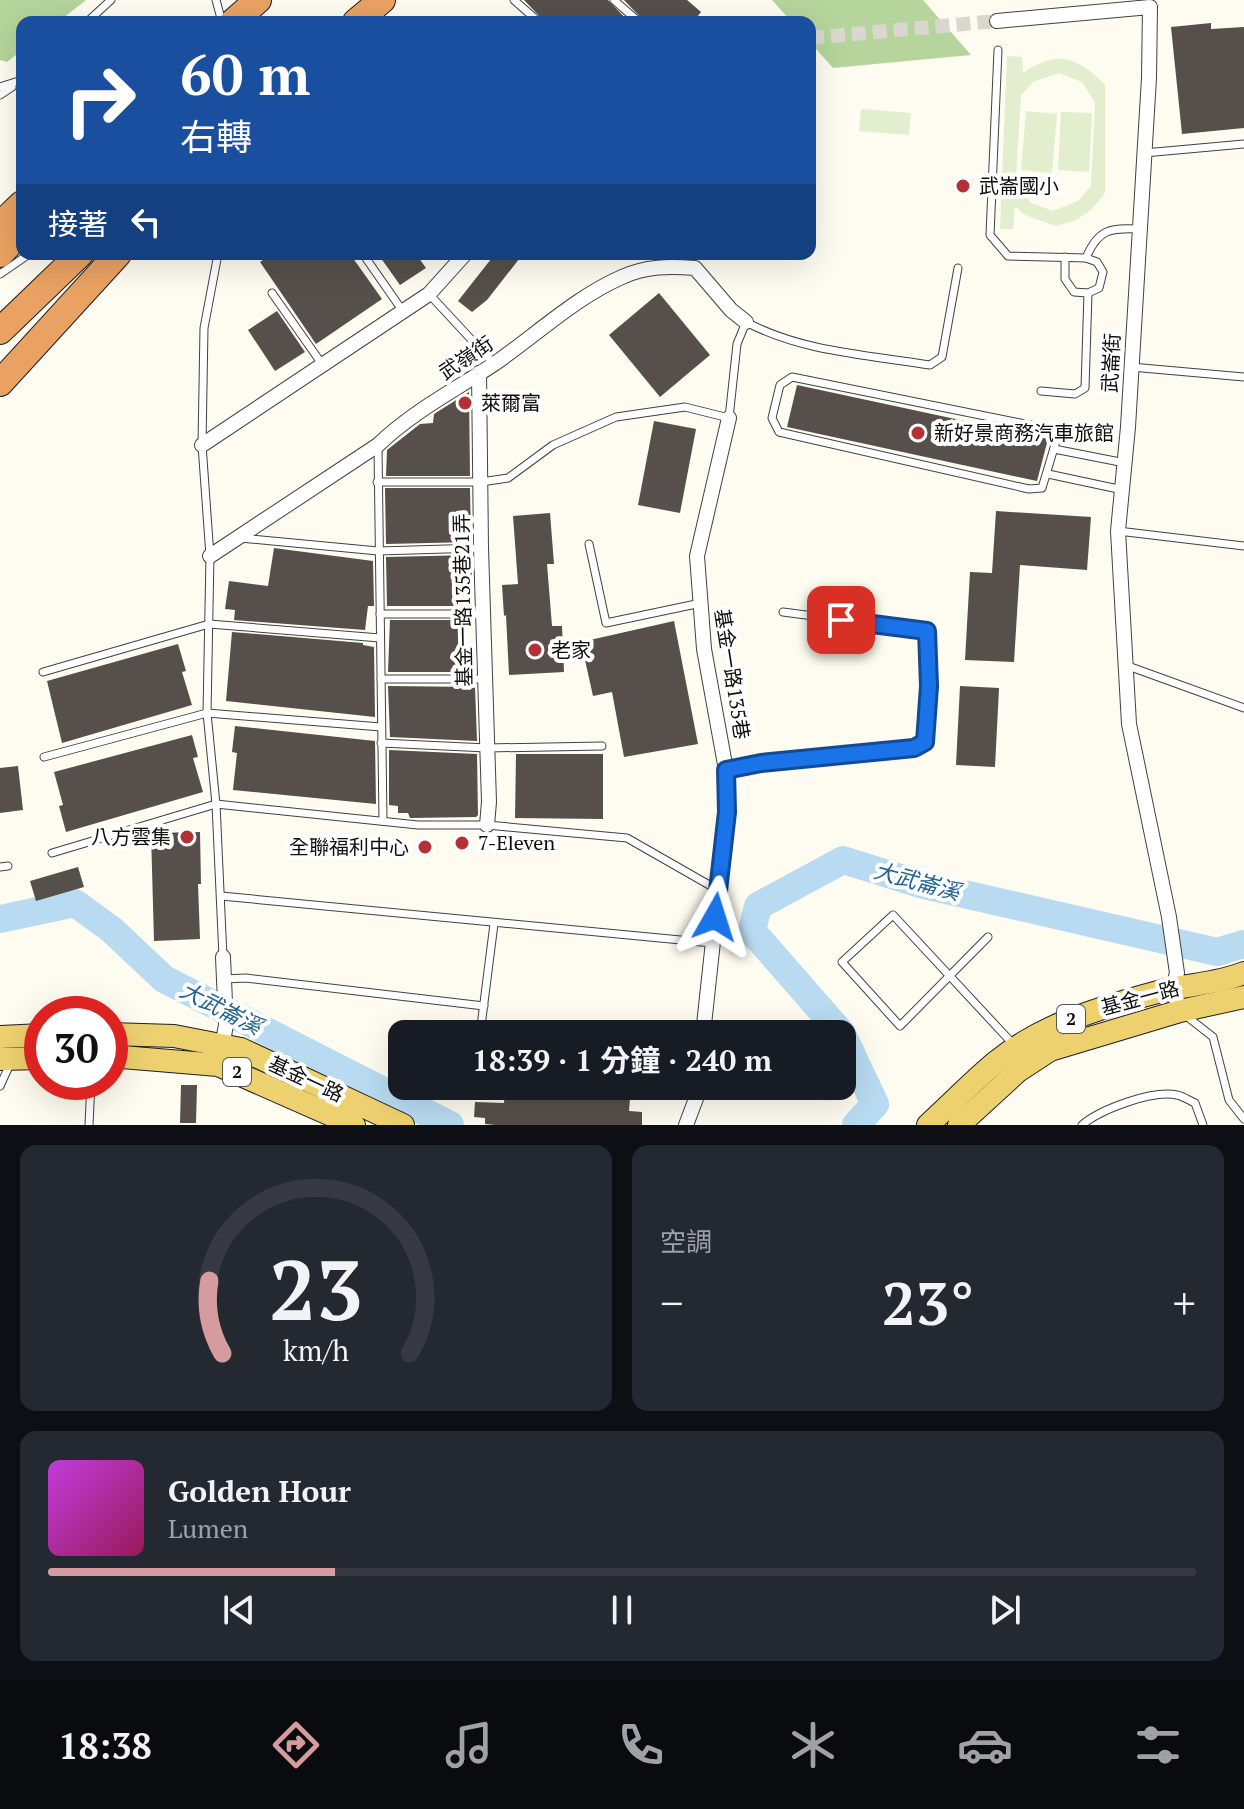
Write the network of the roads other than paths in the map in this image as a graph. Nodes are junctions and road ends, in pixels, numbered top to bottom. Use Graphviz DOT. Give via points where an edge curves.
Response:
graph roads {
  1 [pos="111,0"];
  2 [pos="258,0"];
  3 [pos="382,0"];
  4 [pos="514,0"];
  5 [pos="614,0"];
  6 [pos="1150,4"];
  7 [pos="94,16"];
  8 [pos="240,16"];
  9 [pos="363,16"];
  10 [pos="532,16"];
  11 [pos="632,16"];
  12 [pos="997,21"];
  13 [pos="998,50"];
  14 [pos="1244,144"];
  15 [pos="1144,153"];
  16 [pos="16,210"];
  17 [pos="0,225"];
  18 [pos="1139,229"];
  19 [pos="16,237"];
  20 [pos="0,254"];
  21 [pos="1065,257"];
  22 [pos="1086,258"];
  23 [pos="20,260"];
  24 [pos="74,260"];
  25 [pos="112,260"];
  26 [pos="217,260"];
  27 [pos="367,260"];
  28 [pos="460,260"];
  29 [pos="693,261"];
  30 [pos="958,268"];
  31 [pos="0,274"];
  32 [pos="272,293"];
  33 [pos="1088,293"];
  34 [pos="429,294"];
  35 [pos="402,310"];
  36 [pos="746,322"];
  37 [pos="0,331"];
  38 [pos="322,364"];
  39 [pos="494,364"];
  40 [pos="1131,367"];
  41 [pos="479,373"];
  42 [pos="1244,377"];
  43 [pos="0,382"];
  44 [pos="1041,391"];
  45 [pos="729,418"];
  46 [pos="202,445"];
  47 [pos="378,445"];
  48 [pos="1054,449"];
  49 [pos="1125,463"];
  50 [pos="1048,474"];
  51 [pos="377,482"];
  52 [pos="481,482"];
  53 [pos="1123,490"];
  54 [pos="1118,531"];
  55 [pos="238,538"];
  56 [pos="589,544"];
  57 [pos="1244,546"];
  58 [pos="481,548"];
  59 [pos="378,551"];
  60 [pos="210,556"];
  61 [pos="701,603"];
  62 [pos="783,612"];
  63 [pos="380,614"];
  64 [pos="483,614"];
  65 [pos="209,624"];
  66 [pos="380,638"];
  67 [pos="1128,666"];
  68 [pos="43,672"];
  69 [pos="381,679"];
  70 [pos="485,679"];
  71 [pos="1244,708"];
  72 [pos="207,713"];
  73 [pos="381,727"];
  74 [pos="381,743"];
  75 [pos="602,746"];
  76 [pos="487,748"];
  77 [pos="44,757"];
  78 [pos="726,770"];
  79 [pos="216,804"];
  80 [pos="383,821"];
  81 [pos="487,825"];
  82 [pos="52,853"];
  83 [pos="718,890"];
  84 [pos="221,896"];
  85 [pos="494,924"];
  86 [pos="988,937"];
  87 [pos="712,943"];
  88 [pos="223,957"];
  89 [pos="1244,973"];
  90 [pos="951,976"];
  91 [pos="224,979"];
  92 [pos="1175,980"];
  93 [pos="1244,997"];
  94 [pos="484,1006"];
  95 [pos="1180,1011"];
  96 [pos="482,1020"];
  97 [pos="704,1020"];
  98 [pos="128,1035"];
  99 [pos="24,1036"];
  100 [pos="0,1037"];
  101 [pos="222,1045"];
  102 [pos="1016,1048"];
  103 [pos="128,1054"];
  104 [pos="6,1059"];
  105 [pos="0,1086"];
  106 [pos="90,1100"];
  107 [pos="695,1100"];
  108 [pos="1244,1119"];
  109 [pos="89,1125"];
  110 [pos="354,1125"];
  111 [pos="403,1125"];
  112 [pos="686,1125"];
  113 [pos="928,1125"];
  114 [pos="959,1125"];
  115 [pos="1082,1125"];
  116 [pos="1203,1125"];
  1 -- 7 [label="lane"];
  2 -- 8 [label="highway"];
  3 -- 9 [label="highway"];
  4 -- 10 [label="lane"];
  5 -- 11 [label="lane"];
  6 -- 12 [label="street, 武崙街"];
  6 -- 15 [label="street, 武崙街"];
  13 -- 21 [label="lane" via="990,235 1008,256"];
  14 -- 15 [label="lane"];
  15 -- 18 [label="street, 武崙街"];
  16 -- 17 [label="highway"];
  18 -- 22 [label="lane" via="1103,233 1092,242"];
  18 -- 40 [label="street, 武崙街"];
  19 -- 20 [label="highway"];
  21 -- 22 [label="lane"];
  21 -- 33 [label="lane" via="1065,279 1074,292"];
  22 -- 33 [label="lane" via="1103,272 1099,288"];
  23 -- 31 [label="lane"];
  24 -- 37 [label="highway"];
  25 -- 43 [label="highway"];
  26 -- 46 [label="lane" via="204,328"];
  27 -- 35 [label="lane"];
  28 -- 34 [label="street"];
  29 -- 36 [label="street, 武嶺街"];
  29 -- 39 [label="street, 武嶺街" via="621,277"];
  30 -- 36 [label="lane" via="942,357 930,365 802,344"];
  32 -- 38 [label="lane"];
  33 -- 44 [label="lane" via="1085,388 1075,394"];
  34 -- 35 [label="street"];
  34 -- 39 [label="lane"];
  35 -- 38 [label="street"];
  36 -- 45 [label="lane" via="737,344"];
  38 -- 46 [label="street"];
  39 -- 41 [label="street, 武嶺街"];
  40 -- 42 [label="lane"];
  40 -- 49 [label="street, 武崙街"];
  41 -- 47 [label="street, 武嶺街"];
  41 -- 52 [label="street, 基金一路135巷21弄"];
  45 -- 52 [label="lane" via="685,407 616,417 553,445 508,478"];
  45 -- 61 [label="street, 基金一路135巷" via="697,556"];
  46 -- 60 [label="lane"];
  47 -- 51 [label="lane"];
  47 -- 55 [label="street, 武嶺街"];
  48 -- 49 [label="lane"];
  48 -- 50 [label="lane"];
  48 -- 50 [label="lane" via="1057,438 1045,428 792,377 780,385 772,418 779,432 1029,489 1042,488"];
  49 -- 53 [label="street, 武崙街"];
  50 -- 53 [label="lane"];
  51 -- 52 [label="lane"];
  51 -- 59 [label="lane"];
  52 -- 58 [label="street, 基金一路135巷21弄"];
  53 -- 54 [label="street, 武崙街"];
  54 -- 57 [label="lane"];
  54 -- 67 [label="street, 武崙街"];
  55 -- 59 [label="lane"];
  55 -- 60 [label="street, 武嶺街"];
  56 -- 61 [label="lane" via="606,623"];
  58 -- 59 [label="lane"];
  58 -- 64 [label="street, 基金一路135巷21弄"];
  59 -- 63 [label="lane"];
  60 -- 65 [label="lane"];
  61 -- 78 [label="street, 基金一路135巷"];
  62 -- 78 [label="lane" via="927,631 925,742 914,748"];
  63 -- 64 [label="lane"];
  63 -- 66 [label="lane"];
  64 -- 70 [label="street, 基金一路135巷21弄"];
  65 -- 66 [label="lane"];
  65 -- 68 [label="lane"];
  65 -- 72 [label="lane"];
  66 -- 69 [label="lane"];
  67 -- 71 [label="lane"];
  67 -- 92 [label="street, 武崙街" via="1129,724 1169,917"];
  69 -- 70 [label="lane"];
  69 -- 73 [label="lane"];
  70 -- 76 [label="street, 基金一路135巷21弄"];
  72 -- 73 [label="lane"];
  72 -- 77 [label="lane"];
  72 -- 79 [label="lane"];
  73 -- 74 [label="lane"];
  74 -- 76 [label="lane"];
  74 -- 80 [label="lane"];
  75 -- 76 [label="lane"];
  76 -- 81 [label="street, 基金一路135巷21弄"];
  78 -- 83 [label="street, 基金一路135巷"];
  79 -- 80 [label="lane"];
  79 -- 82 [label="lane"];
  79 -- 84 [label="lane"];
  80 -- 81 [label="lane"];
  81 -- 83 [label="lane" via="627,838"];
  83 -- 87 [label="street, 基金一路135巷"];
  84 -- 85 [label="lane"];
  84 -- 88 [label="lane"];
  85 -- 87 [label="lane"];
  85 -- 94 [label="lane"];
  86 -- 90 [label="lane"];
  87 -- 97 [label="street, 基金一路135巷"];
  88 -- 91 [label="street"];
  89 -- 92 [label="main road, 基金一路 / 2" via="1228,979"];
  90 -- 90 [label="lane" via="900,1026 842,962 893,915"];
  90 -- 102 [label="lane"];
  91 -- 94 [label="lane"];
  91 -- 101 [label="street"];
  92 -- 95 [label="street, 武崙街"];
  92 -- 102 [label="main road, 基金一路 / 2" via="1093,1010"];
  93 -- 95 [label="main road, 基金一路 / 2"];
  94 -- 96 [label="lane"];
  95 -- 108 [label="lane" via="1213,1037 1229,1100"];
  95 -- 114 [label="main road, 基金一路 / 2" via="1050,1050 1018,1071"];
  98 -- 101 [label="main road, 基金一路 / 2"];
  99 -- 100 [label="main road"];
  101 -- 103 [label="main road, 基金一路 / 2"];
  101 -- 110 [label="main road, 基金一路 / 2"];
  101 -- 111 [label="main road, 基金一路 / 2" via="241,1049"];
  102 -- 113 [label="main road, 基金一路 / 2"];
  104 -- 105 [label="lane"];
  106 -- 109 [label="lane"];
  107 -- 112 [label="street"];
  115 -- 116 [label="lane" via="1092,1116 1147,1096 1178,1095 1195,1103"];
}
